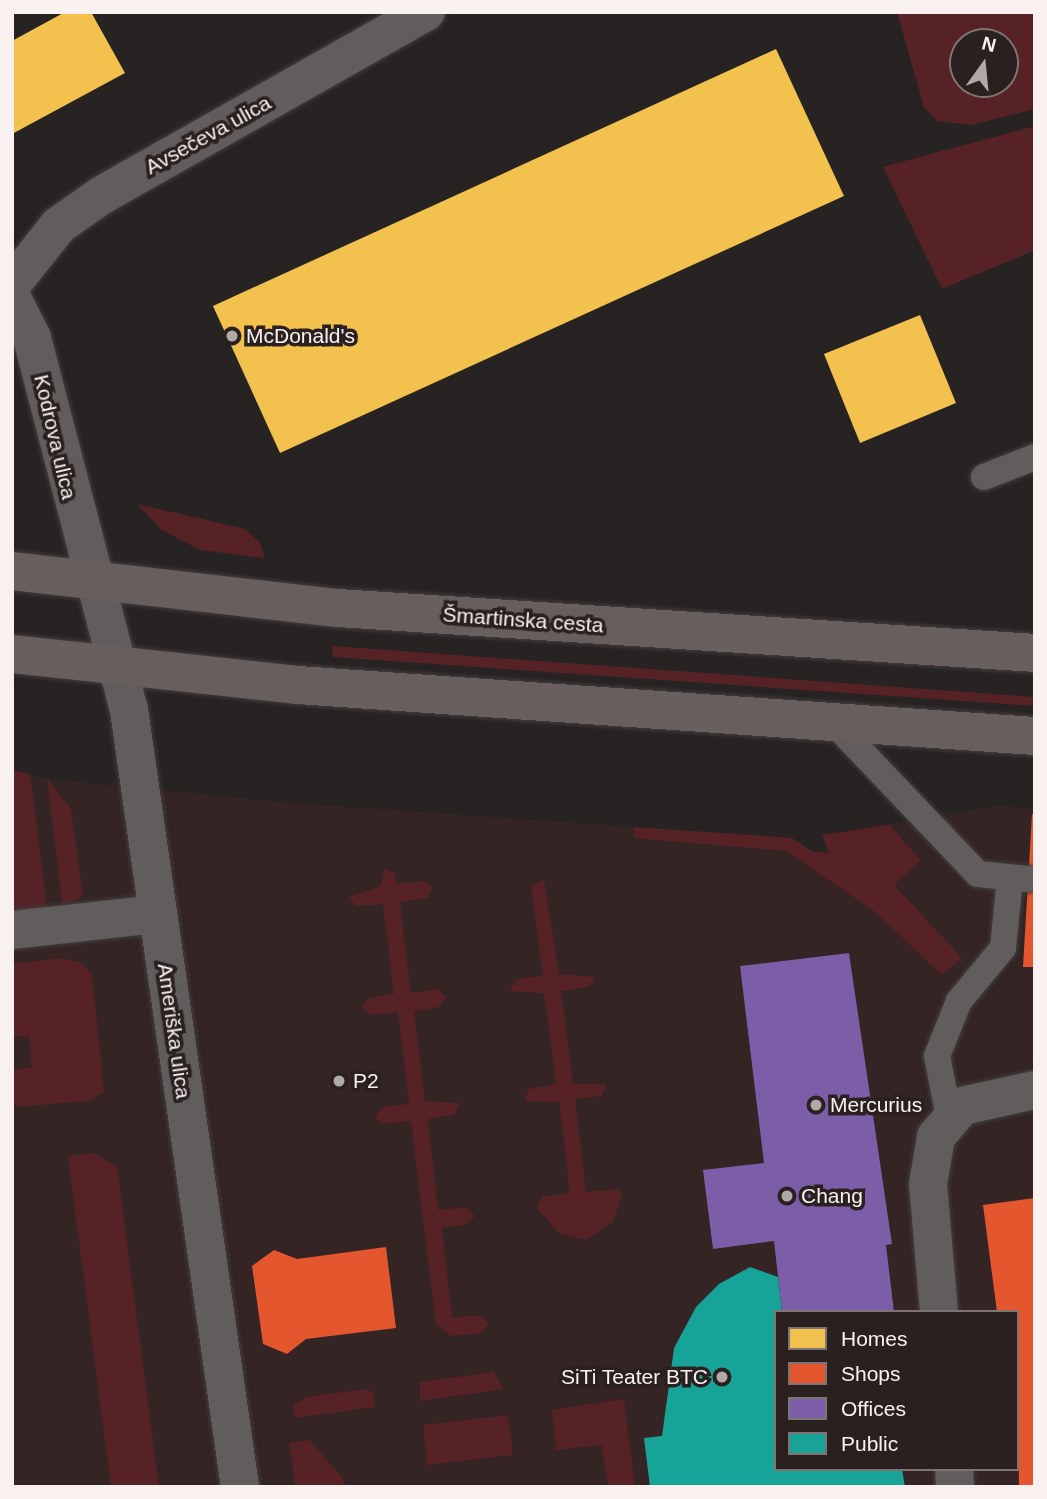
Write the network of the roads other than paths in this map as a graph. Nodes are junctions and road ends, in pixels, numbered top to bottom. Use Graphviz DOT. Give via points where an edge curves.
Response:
graph roads {
  1 [pos="426,12"];
  2 [pos="12,284"];
  3 [pos="12,298"];
  4 [pos="1035,457"];
  5 [pos="984,477"];
  6 [pos="12,571"];
  7 [pos="91,579"];
  8 [pos="1035,653"];
  9 [pos="12,654"];
  10 [pos="117,665"];
  11 [pos="833,722"];
  12 [pos="1035,737"];
  13 [pos="157,914"];
  14 [pos="12,930"];
  15 [pos="1035,1090"];
  16 [pos="949,1117"];
  17 [pos="939,1310"];
  18 [pos="240,1487"];
  1 -- 2 [label="street, Avsečeva ulica" via="102,195 59,225"];
  3 -- 7 [label="street, Kodrova ulica" via="32,338"];
  4 -- 5 [label="lane"];
  6 -- 7 [label="main road, Šmartinska cesta"];
  7 -- 8 [label="main road, Šmartinska cesta" via="338,608"];
  7 -- 10 [label="street, Ameriška ulica"];
  9 -- 10 [label="main road"];
  10 -- 11 [label="main road" via="298,685"];
  10 -- 13 [label="street, Ameriška ulica"];
  11 -- 12 [label="main road"];
  11 -- 16 [label="lane" via="978,874 1019,878 1003,948 959,1001 937,1056"];
  13 -- 14 [label="street"];
  13 -- 18 [label="street, Ameriška ulica"];
  15 -- 16 [label="street" via="975,1100"];
  16 -- 17 [label="street" via="936,1138 928,1184"];
}
